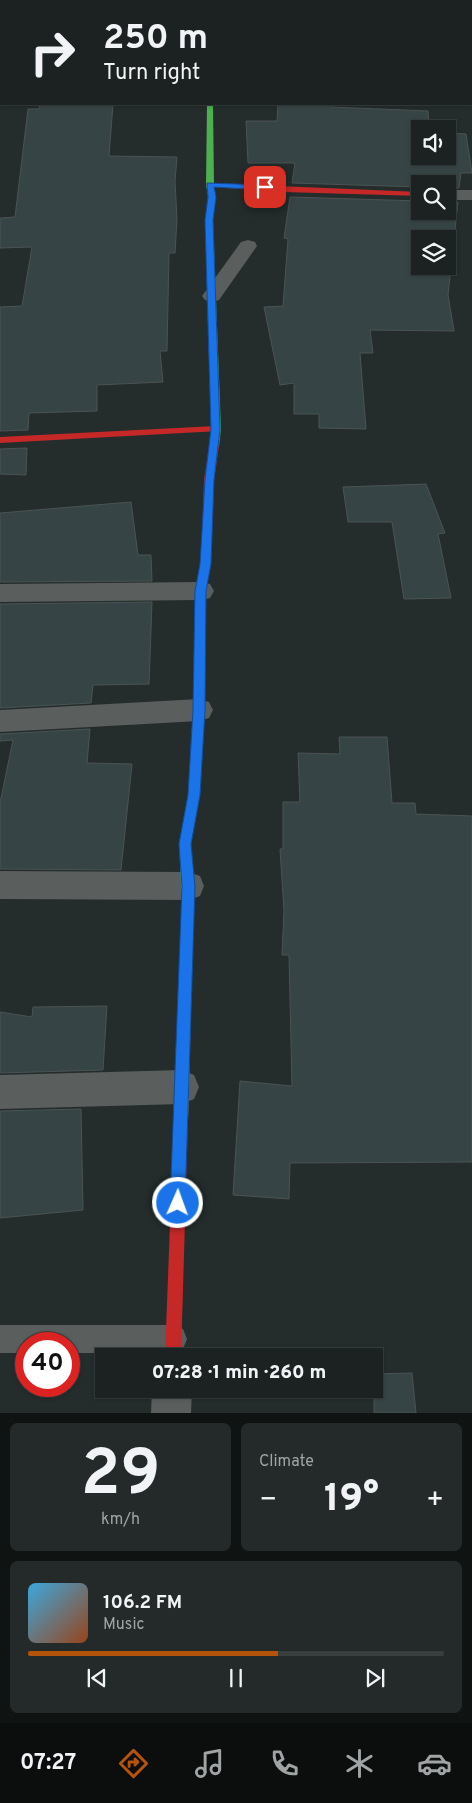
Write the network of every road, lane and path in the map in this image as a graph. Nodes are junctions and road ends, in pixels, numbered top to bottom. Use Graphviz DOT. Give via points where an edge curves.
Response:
graph roads {
  1 [pos="210,105"];
  2 [pos="210,185"];
  3 [pos="411,194"];
  4 [pos="456,194"];
  5 [pos="472,195"];
  6 [pos="248,246"];
  7 [pos="212,296"];
  8 [pos="216,429"];
  9 [pos="0,440"];
  10 [pos="201,591"];
  11 [pos="0,593"];
  12 [pos="199,710"];
  13 [pos="0,721"];
  14 [pos="0,885"];
  15 [pos="189,886"];
  16 [pos="182,1087"];
  17 [pos="0,1092"];
  18 [pos="0,1339"];
  19 [pos="173,1347"];
  20 [pos="172,1398"];
  21 [pos="171,1413"];
  1 -- 2 [label="street"];
  2 -- 3 [label="street"];
  2 -- 7 [label="street"];
  4 -- 5 [label="street"];
  6 -- 7 [label="street"];
  7 -- 8 [label="street"];
  8 -- 9 [label="street"];
  8 -- 10 [label="street"];
  10 -- 11 [label="street"];
  10 -- 12 [label="street"];
  12 -- 13 [label="street"];
  12 -- 15 [label="street" via="194,795 185,844"];
  14 -- 15 [label="street"];
  15 -- 16 [label="street"];
  16 -- 17 [label="street"];
  16 -- 19 [label="street"];
  18 -- 19 [label="lane"];
  20 -- 21 [label="street"];
}
